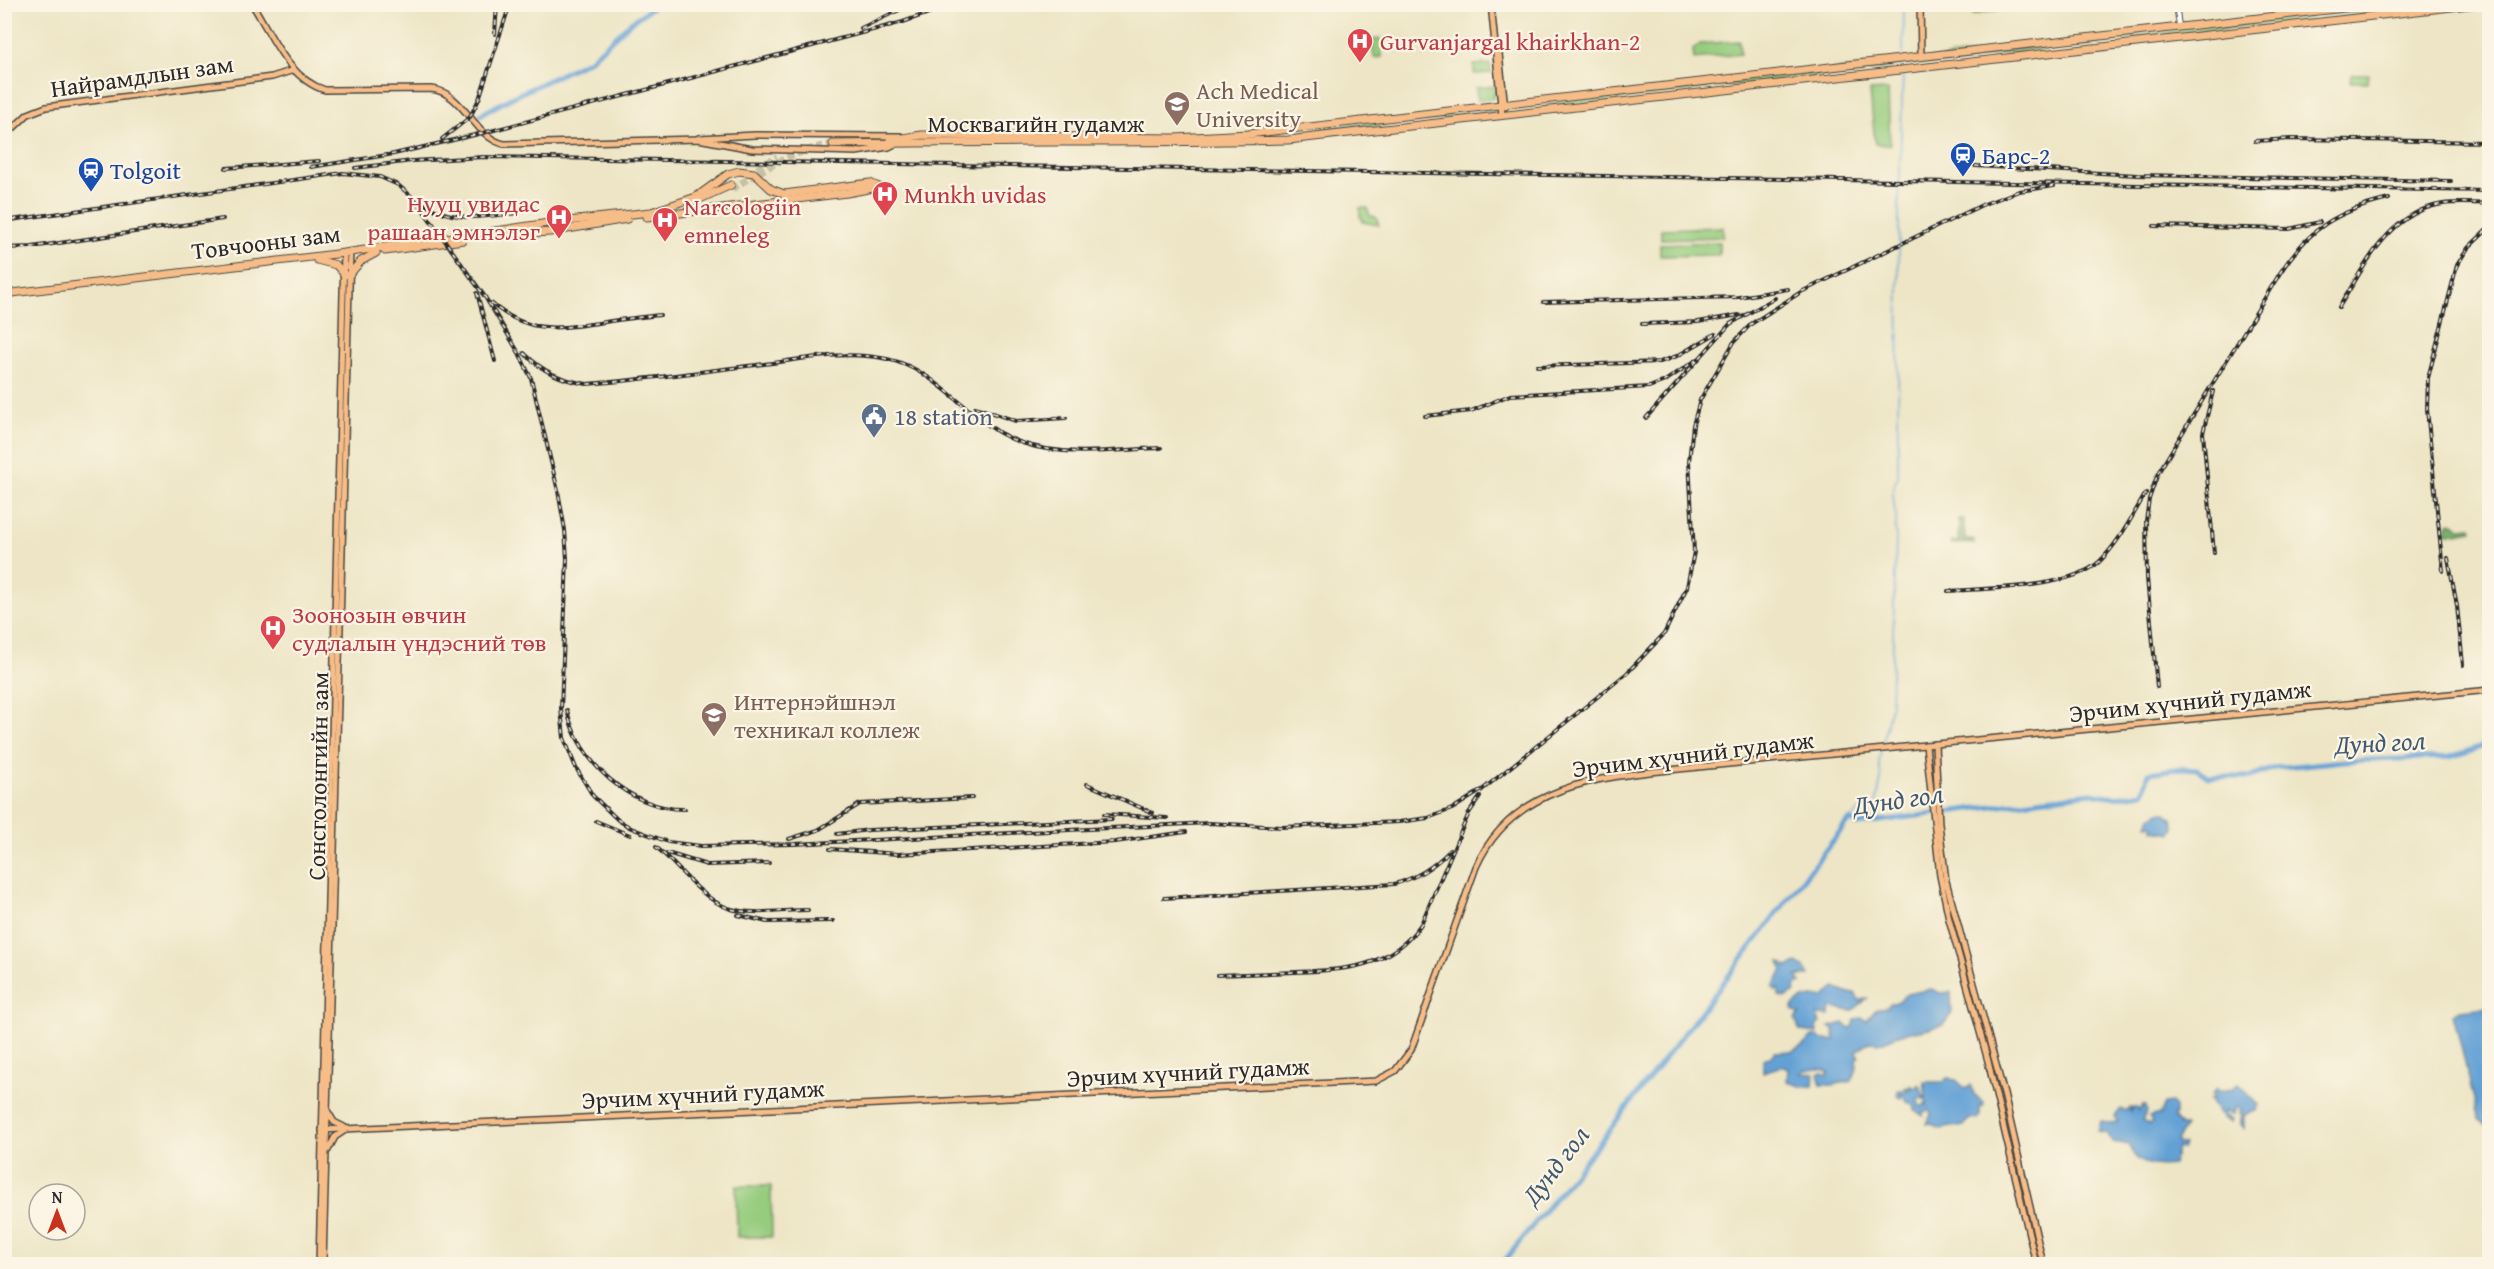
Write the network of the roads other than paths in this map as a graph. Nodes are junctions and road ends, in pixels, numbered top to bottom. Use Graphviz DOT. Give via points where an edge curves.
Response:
graph roads {
  1 [pos="252,4"];
  2 [pos="1492,4"];
  3 [pos="1920,4"];
  4 [pos="2176,4"];
  5 [pos="2379,4"];
  6 [pos="2478,4"];
  7 [pos="2315,12"];
  8 [pos="2316,22"];
  9 [pos="2179,27"];
  10 [pos="2115,35"];
  11 [pos="2117,45"];
  12 [pos="1918,58"];
  13 [pos="294,70"];
  14 [pos="1711,81"];
  15 [pos="1713,92"];
  16 [pos="1548,99"];
  17 [pos="1502,105"];
  18 [pos="1550,111"];
  19 [pos="1504,115"];
  20 [pos="1400,116"];
  21 [pos="1388,117"];
  22 [pos="1400,127"];
  23 [pos="1287,129"];
  24 [pos="1389,129"];
  25 [pos="752,135"];
  26 [pos="4,136"];
  27 [pos="740,136"];
  28 [pos="1235,138"];
  29 [pos="698,139"];
  30 [pos="905,139"];
  31 [pos="1288,140"];
  32 [pos="832,143"];
  33 [pos="737,147"];
  34 [pos="752,149"];
  35 [pos="672,206"];
  36 [pos="679,213"];
  37 [pos="376,253"];
  38 [pos="347,255"];
  39 [pos="317,260"];
  40 [pos="347,275"];
  41 [pos="4,296"];
  42 [pos="2490,690"];
  43 [pos="1935,744"];
  44 [pos="1926,745"];
  45 [pos="1934,799"];
  46 [pos="1936,824"];
  47 [pos="327,1109"];
  48 [pos="349,1128"];
  49 [pos="324,1130"];
  50 [pos="326,1153"];
  51 [pos="2022,1163"];
  52 [pos="2011,1165"];
  53 [pos="2027,1185"];
  54 [pos="2017,1190"];
  55 [pos="321,1264"];
  56 [pos="2036,1264"];
  57 [pos="2043,1264"];
  1 -- 13 [label="main road"];
  2 -- 17 [label="main road"];
  3 -- 12 [label="main road"];
  4 -- 9 [label="street"];
  5 -- 7 [label="highway"];
  6 -- 8 [label="highway"];
  7 -- 8 [label="highway"];
  7 -- 9 [label="highway"];
  8 -- 11 [label="highway"];
  9 -- 10 [label="highway"];
  10 -- 11 [label="highway"];
  10 -- 12 [label="highway"];
  11 -- 15 [label="highway"];
  12 -- 14 [label="highway"];
  13 -- 26 [label="main road, Найрамдлын зам" via="265,78 46,106 28,114"];
  13 -- 29 [label="main road" via="310,85 325,90 443,91 483,133 504,144"];
  14 -- 15 [label="highway"];
  14 -- 16 [label="highway"];
  15 -- 18 [label="highway"];
  16 -- 17 [label="highway"];
  16 -- 18 [label="highway" via="1544,106"];
  17 -- 19 [label="main road"];
  17 -- 20 [label="highway"];
  18 -- 19 [label="highway"];
  19 -- 22 [label="highway"];
  20 -- 21 [label="highway"];
  20 -- 22 [label="highway"];
  21 -- 23 [label="highway"];
  21 -- 24 [label="highway"];
  22 -- 24 [label="highway"];
  23 -- 28 [label="highway"];
  23 -- 31 [label="highway"];
  24 -- 31 [label="highway"];
  25 -- 27 [label="main road"];
  25 -- 30 [label="main road"];
  25 -- 34 [label="main road" via="747,143"];
  27 -- 29 [label="main road"];
  27 -- 33 [label="main road" via="743,141"];
  28 -- 30 [label="highway, Москвагийн гудамж"];
  28 -- 31 [label="highway"];
  29 -- 33 [label="main road"];
  30 -- 32 [label="highway, Москвагийн гудамж"];
  30 -- 34 [label="main road" via="889,147 856,152"];
  33 -- 34 [label="main road"];
  35 -- 36 [label="highway" via="682,207 732,187"];
  35 -- 36 [label="highway, Товчооны зам" via="698,196 728,174 739,171 754,173 771,189 784,194 870,183 879,187"];
  35 -- 38 [label="highway, Товчооны зам"];
  36 -- 37 [label="highway, Товчооны зам"];
  37 -- 38 [label="highway, Товчооны зам"];
  37 -- 40 [label="highway"];
  38 -- 39 [label="highway, Товчооны зам"];
  38 -- 40 [label="main road, Сонсголонгийн зам"];
  38 -- 41 [label="highway, Товчооны зам"];
  39 -- 40 [label="highway" via="336,265"];
  39 -- 41 [label="highway, Товчооны зам"];
  40 -- 47 [label="main road, Сонсголонгийн зам"];
  40 -- 49 [label="main road, Сонсголонгийн зам"];
  42 -- 43 [label="main road, Эрчим хүчний гудамж"];
  43 -- 44 [label="main road, Эрчим хүчний гудамж"];
  43 -- 45 [label="main road"];
  44 -- 45 [label="main road"];
  44 -- 48 [label="main road, Эрчим хүчний гудамж" via="1644,773 1561,789 1527,805 1502,827 1482,854 1410,1050 1395,1071 1380,1080"];
  45 -- 46 [label="main road"];
  46 -- 51 [label="main road" via="1955,918"];
  46 -- 52 [label="main road" via="1940,876 1949,919 1988,1061"];
  47 -- 48 [label="main road" via="337,1125"];
  47 -- 49 [label="main road, Сонсголонгийн зам"];
  48 -- 49 [label="main road, Эрчим хүчний гудамж"];
  48 -- 50 [label="main road" via="334,1137"];
  49 -- 50 [label="main road, Сонсголонгийн зам"];
  49 -- 55 [label="main road, Сонсголонгийн зам"];
  50 -- 55 [label="main road, Сонсголонгийн зам"];
  51 -- 52 [label="main road" via="2018,1168"];
  51 -- 53 [label="main road"];
  52 -- 54 [label="main road"];
  53 -- 54 [label="main road" via="2020,1185"];
  53 -- 57 [label="main road"];
  54 -- 56 [label="main road"];
}
